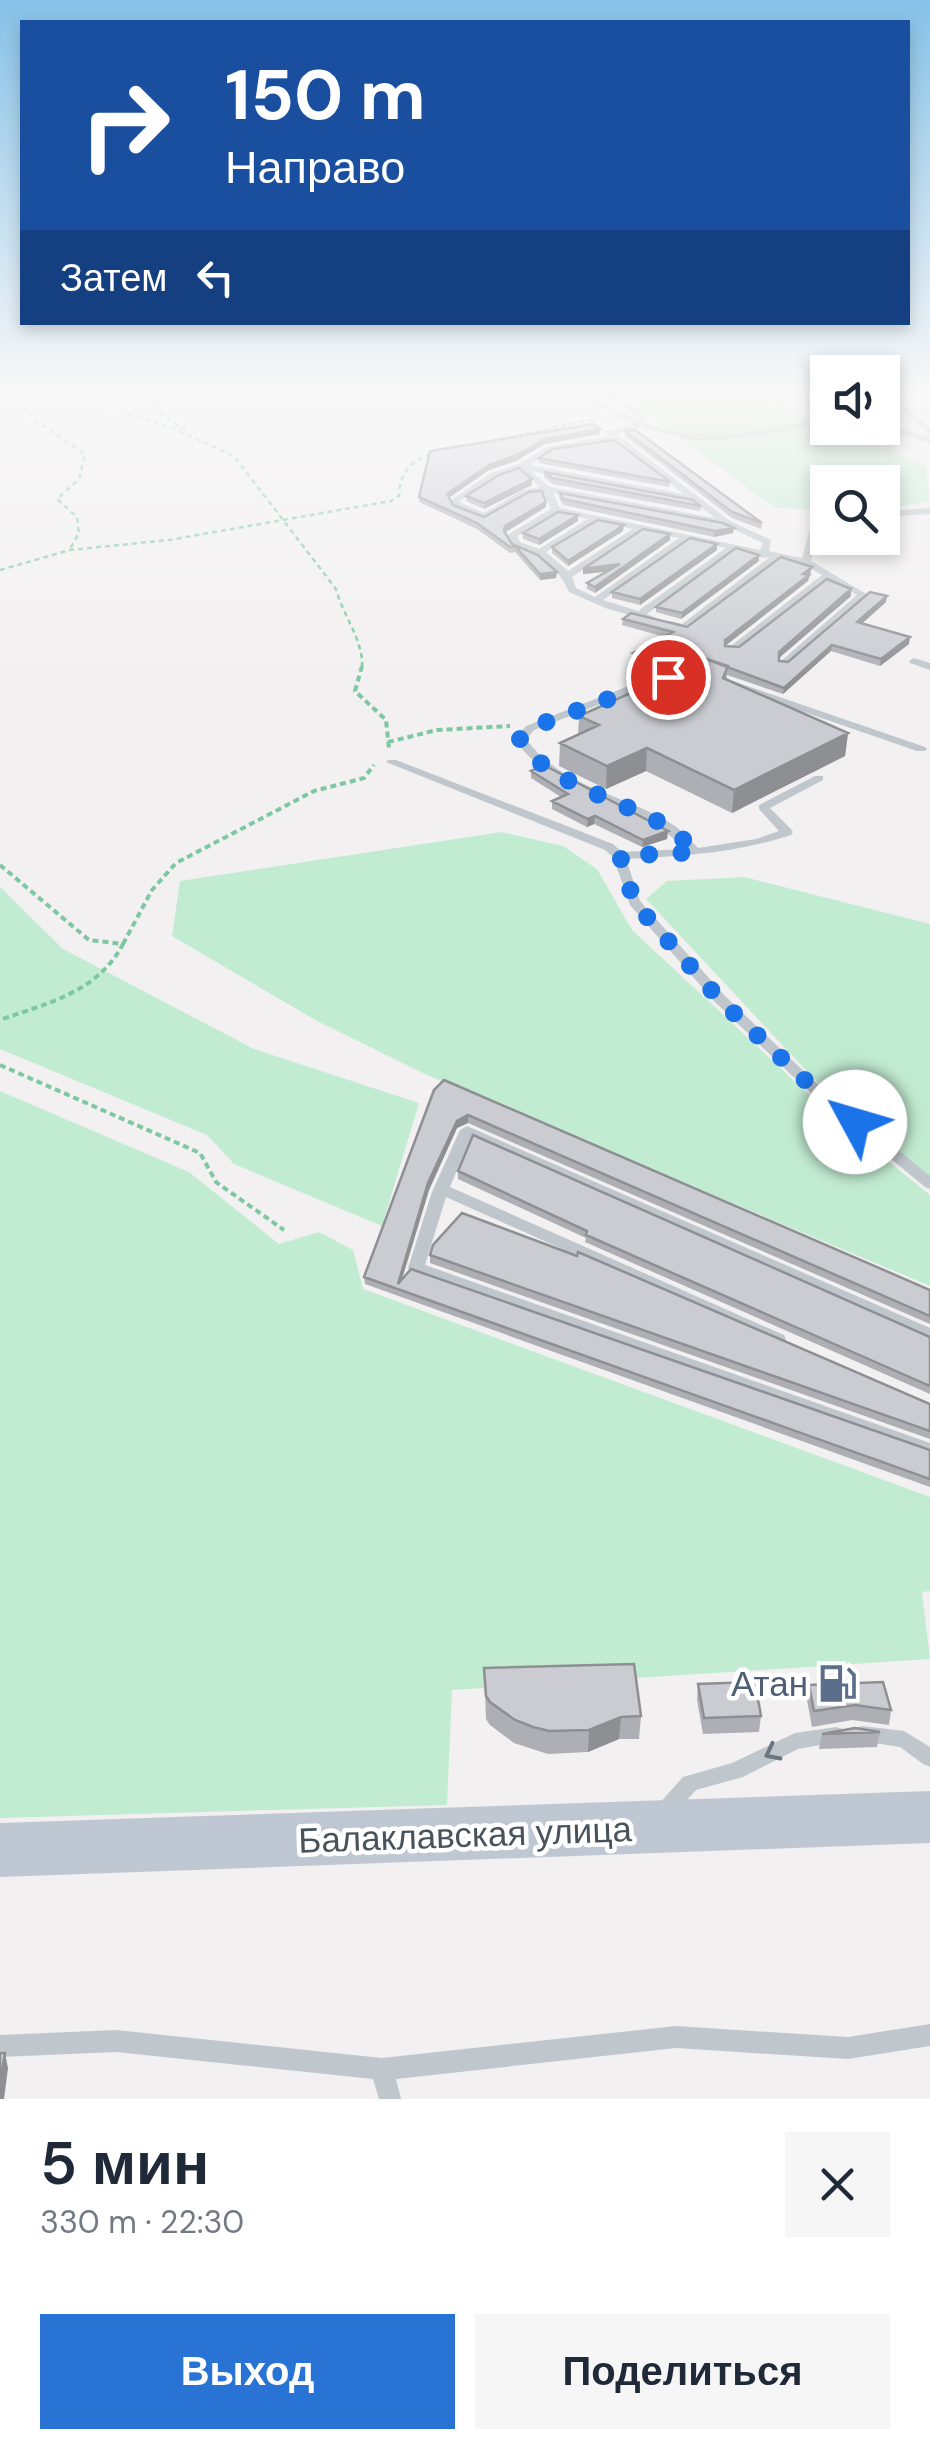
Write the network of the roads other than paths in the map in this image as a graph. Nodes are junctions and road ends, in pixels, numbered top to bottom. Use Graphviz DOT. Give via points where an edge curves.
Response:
graph roads {
  1 [pos="469,491"];
  2 [pos="533,491"];
  3 [pos="548,491"];
  4 [pos="557,491"];
  5 [pos="656,491"];
  6 [pos="685,491"];
  7 [pos="694,498"];
  8 [pos="556,510"];
  9 [pos="930,511"];
  10 [pos="900,513"];
  11 [pos="596,518"];
  12 [pos="727,523"];
  13 [pos="642,527"];
  14 [pos="689,536"];
  15 [pos="734,547"];
  16 [pos="810,547"];
  17 [pos="540,552"];
  18 [pos="764,555"];
  19 [pos="776,557"];
  20 [pos="806,562"];
  21 [pos="828,575"];
  22 [pos="567,576"];
  23 [pos="598,599"];
  24 [pos="640,615"];
  25 [pos="732,649"];
  26 [pos="914,661"];
  27 [pos="785,663"];
  28 [pos="930,667"];
  29 [pos="694,670"];
  30 [pos="712,676"];
  31 [pos="921,749"];
  32 [pos="391,758"];
  33 [pos="819,778"];
  34 [pos="696,852"];
  35 [pos="620,856"];
  36 [pos="930,1184"];
  37 [pos="442,1189"];
  38 [pos="930,1335"];
  39 [pos="786,1342"];
  40 [pos="930,1450"];
  41 [pos="930,1758"];
  42 [pos="930,1817"];
  43 [pos="649,1828"];
  44 [pos="0,1850"];
  45 [pos="930,2035"];
  46 [pos="0,2046"];
  47 [pos="382,2068"];
  48 [pos="390,2099"];
  1 -- 2 [label="lane" via="456,506 485,516"];
  3 -- 8 [label="lane"];
  4 -- 12 [label="lane"];
  5 -- 7 [label="lane"];
  6 -- 7 [label="lane"];
  7 -- 12 [label="lane"];
  8 -- 11 [label="lane"];
  8 -- 17 [label="lane" via="512,535 516,544"];
  9 -- 10 [label="lane"];
  11 -- 13 [label="lane"];
  11 -- 17 [label="lane"];
  12 -- 18 [label="lane" via="768,542"];
  13 -- 14 [label="lane"];
  13 -- 22 [label="lane"];
  14 -- 15 [label="lane"];
  14 -- 23 [label="lane"];
  15 -- 18 [label="lane"];
  15 -- 24 [label="lane"];
  16 -- 20 [label="lane"];
  17 -- 22 [label="lane"];
  18 -- 19 [label="lane"];
  19 -- 20 [label="lane"];
  19 -- 24 [label="lane" via="684,627"];
  20 -- 21 [label="lane"];
  21 -- 25 [label="lane"];
  21 -- 27 [label="lane" via="863,594"];
  22 -- 23 [label="lane" via="572,590"];
  23 -- 24 [label="lane"];
  26 -- 28 [label="lane"];
  29 -- 34 [label="lane" via="530,728 520,739 544,766 670,827"];
  30 -- 31 [label="lane"];
  32 -- 35 [label="lane"];
  33 -- 34 [label="lane" via="763,807 787,832"];
  34 -- 35 [label="lane"];
  35 -- 36 [label="lane" via="634,902 720,1000"];
  37 -- 38 [label="lane" via="467,1130"];
  37 -- 39 [label="lane"];
  37 -- 40 [label="lane" via="416,1268"];
  41 -- 43 [label="lane, one-way" via="904,1739 852,1732 795,1741 736,1771 690,1783"];
  42 -- 43 [label="main road, Балаклавская улица"];
  43 -- 44 [label="main road, Балаклавская улица"];
  45 -- 47 [label="lane" via="848,2048 676,2037"];
  46 -- 47 [label="lane" via="116,2041"];
  47 -- 48 [label="lane"];
}
